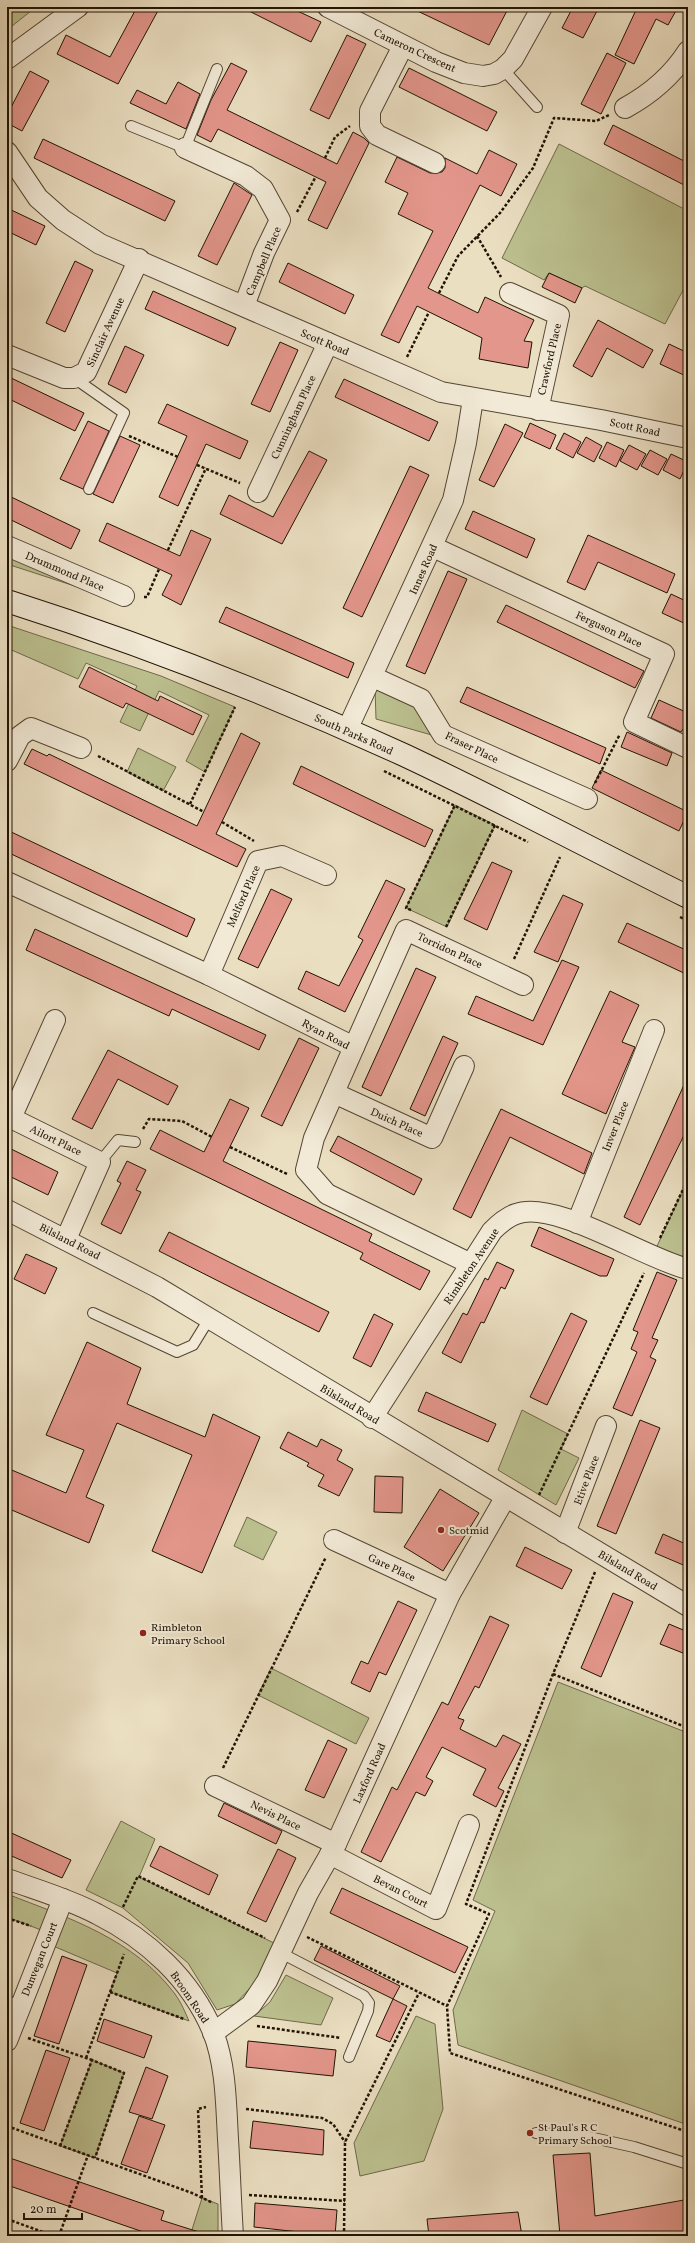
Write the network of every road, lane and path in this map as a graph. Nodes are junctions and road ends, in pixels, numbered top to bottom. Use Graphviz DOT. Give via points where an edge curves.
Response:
graph roads {
  1 [pos="78,7"];
  2 [pos="328,7"];
  3 [pos="542,7"];
  4 [pos="403,46"];
  5 [pos="688,51"];
  6 [pos="7,60"];
  7 [pos="218,69"];
  8 [pos="503,70"];
  9 [pos="537,106"];
  10 [pos="625,108"];
  11 [pos="370,111"];
  12 [pos="131,126"];
  13 [pos="185,148"];
  14 [pos="7,152"];
  15 [pos="325,158"];
  16 [pos="435,163"];
  17 [pos="315,178"];
  18 [pos="280,220"];
  19 [pos="477,236"];
  20 [pos="139,259"];
  21 [pos="439,293"];
  22 [pos="510,293"];
  23 [pos="244,306"];
  24 [pos="429,312"];
  25 [pos="328,343"];
  26 [pos="7,355"];
  27 [pos="399,374"];
  28 [pos="74,378"];
  29 [pos="473,399"];
  30 [pos="538,410"];
  31 [pos="116,430"];
  32 [pos="688,438"];
  33 [pos="178,457"];
  34 [pos="197,465"];
  35 [pos="206,468"];
  36 [pos="89,489"];
  37 [pos="258,492"];
  38 [pos="7,546"];
  39 [pos="433,547"];
  40 [pos="168,550"];
  41 [pos="159,569"];
  42 [pos="124,596"];
  43 [pos="7,601"];
  44 [pos="373,677"];
  45 [pos="229,704"];
  46 [pos="236,707"];
  47 [pos="243,710"];
  48 [pos="634,722"];
  49 [pos="347,730"];
  50 [pos="81,748"];
  51 [pos="688,748"];
  52 [pos="7,761"];
  53 [pos="379,769"];
  54 [pos="586,799"];
  55 [pos="190,804"];
  56 [pos="454,805"];
  57 [pos="204,812"];
  58 [pos="222,822"];
  59 [pos="495,825"];
  60 [pos="255,841"];
  61 [pos="534,844"];
  62 [pos="553,854"];
  63 [pos="560,857"];
  64 [pos="566,860"];
  65 [pos="326,875"];
  66 [pos="7,882"];
  67 [pos="688,897"];
  68 [pos="413,911"];
  69 [pos="674,915"];
  70 [pos="688,921"];
  71 [pos="440,924"];
  72 [pos="209,975"];
  73 [pos="515,981"];
  74 [pos="55,1020"];
  75 [pos="654,1030"];
  76 [pos="354,1047"];
  77 [pos="464,1066"];
  78 [pos="334,1093"];
  79 [pos="212,1137"];
  80 [pos="135,1142"];
  81 [pos="230,1147"];
  82 [pos="100,1162"];
  83 [pos="291,1176"];
  84 [pos="688,1179"];
  85 [pos="7,1210"];
  86 [pos="577,1223"];
  87 [pos="66,1239"];
  88 [pos="652,1257"];
  89 [pos="471,1264"];
  90 [pos="688,1269"];
  91 [pos="93,1314"];
  92 [pos="209,1319"];
  93 [pos="372,1418"];
  94 [pos="606,1426"];
  95 [pos="505,1498"];
  96 [pos="530,1513"];
  97 [pos="565,1533"];
  98 [pos="334,1540"];
  99 [pos="602,1554"];
  100 [pos="450,1594"];
  101 [pos="688,1606"];
  102 [pos="553,1674"];
  103 [pos="688,1728"];
  104 [pos="215,1786"];
  105 [pos="469,1825"];
  106 [pos="333,1849"];
  107 [pos="7,1879"];
  108 [pos="63,1899"];
  109 [pos="7,1918"];
  110 [pos="115,1924"];
  111 [pos="50,1933"];
  112 [pos="285,1943"];
  113 [pos="126,1948"];
  114 [pos="110,1992"];
  115 [pos="419,1992"];
  116 [pos="14,2003"];
  117 [pos="447,2006"];
  118 [pos="186,2015"];
  119 [pos="237,2015"];
  120 [pos="213,2033"];
  121 [pos="9,2036"];
  122 [pos="356,2040"];
  123 [pos="349,2057"];
  124 [pos="86,2058"];
  125 [pos="92,2060"];
  126 [pos="218,2106"];
  127 [pos="7,2126"];
  128 [pos="688,2132"];
  129 [pos="536,2133"];
  130 [pos="345,2142"];
  131 [pos="60,2146"];
  132 [pos="88,2155"];
  133 [pos="95,2158"];
  134 [pos="688,2164"];
  135 [pos="202,2198"];
  136 [pos="231,2200"];
  137 [pos="345,2201"];
  138 [pos="7,2219"];
  139 [pos="45,2234"];
  140 [pos="54,2236"];
  141 [pos="59,2236"];
  142 [pos="233,2236"];
  143 [pos="344,2236"];
  1 -- 6 [label="street"];
  2 -- 4 [label="street, Cameron Crescent"];
  3 -- 8 [label="street" via="513,59"];
  4 -- 8 [label="street, Cameron Crescent" via="464,73 483,76"];
  4 -- 11 [label="street"];
  5 -- 10 [label="street" via="655,89 643,99"];
  7 -- 13 [label="lane"];
  8 -- 9 [label="lane"];
  10 -- 19 [label="path" via="596,121 554,118 533,168 500,213"];
  11 -- 15 [label="path" via="335,137"];
  11 -- 16 [label="street" via="370,126 377,135"];
  12 -- 13 [label="lane"];
  13 -- 18 [label="street, Campbell Place" via="246,176 263,189"];
  14 -- 20 [label="street, Scott Road" via="38,198 63,220 100,244"];
  17 -- 18 [label="path" via="299,211"];
  18 -- 23 [label="street, Campbell Place" via="264,252"];
  19 -- 21 [label="path" via="458,256"];
  19 -- 22 [label="path"];
  20 -- 23 [label="street, Scott Road"];
  20 -- 28 [label="street, Sinclair Avenue" via="92,364 86,372"];
  22 -- 30 [label="street, Crawford Place" via="559,315"];
  23 -- 25 [label="street, Scott Road"];
  24 -- 27 [label="path"];
  25 -- 27 [label="street, Scott Road"];
  25 -- 37 [label="street, Cunningham Place"];
  26 -- 28 [label="street" via="64,378"];
  27 -- 29 [label="street, Scott Road" via="441,392"];
  28 -- 31 [label="lane" via="124,413"];
  29 -- 30 [label="street, Scott Road"];
  29 -- 39 [label="street, Innes Road" via="466,443 452,500"];
  30 -- 32 [label="street, Scott Road"];
  31 -- 33 [label="path"];
  31 -- 36 [label="lane"];
  34 -- 35 [label="path"];
  35 -- 37 [label="path"];
  35 -- 40 [label="path"];
  38 -- 42 [label="street, Drummond Place"];
  39 -- 44 [label="street, Innes Road"];
  39 -- 48 [label="street, Ferguson Place" via="664,654"];
  41 -- 42 [label="path" via="147,597"];
  43 -- 49 [label="street, South Parks Road" via="189,664"];
  44 -- 49 [label="street, Innes Road"];
  44 -- 54 [label="street, Fraser Place" via="421,700 443,735"];
  45 -- 46 [label="path"];
  46 -- 47 [label="path"];
  46 -- 55 [label="path"];
  48 -- 51 [label="street"];
  48 -- 54 [label="path" via="620,734"];
  49 -- 67 [label="street, South Parks Road"];
  50 -- 52 [label="street" via="31,728 20,736"];
  50 -- 55 [label="path"];
  53 -- 56 [label="path"];
  55 -- 57 [label="path"];
  56 -- 59 [label="path"];
  56 -- 68 [label="path" via="406,908"];
  58 -- 60 [label="path"];
  59 -- 61 [label="path"];
  59 -- 71 [label="path" via="446,927"];
  62 -- 63 [label="path"];
  63 -- 64 [label="path"];
  63 -- 73 [label="path"];
  65 -- 72 [label="street, Melford Place" via="282,856 258,861"];
  66 -- 72 [label="street, Ryan Road"];
  69 -- 70 [label="path"];
  72 -- 76 [label="street, Ryan Road"];
  73 -- 76 [label="street, Torridon Place" via="406,930"];
  74 -- 82 [label="street, Ailort Place" via="11,1118"];
  75 -- 86 [label="street, Inver Place"];
  76 -- 78 [label="street, Ryan Road"];
  77 -- 78 [label="street, Duich Place" via="432,1138"];
  78 -- 89 [label="street, Ryan Road" via="314,1138 306,1170 327,1194"];
  79 -- 80 [label="path" via="182,1121 149,1119"];
  80 -- 82 [label="lane" via="118,1140"];
  81 -- 83 [label="path"];
  82 -- 87 [label="street"];
  84 -- 88 [label="path"];
  85 -- 87 [label="street, Bilsland Road"];
  86 -- 88 [label="street, Rimbleton Avenue"];
  86 -- 89 [label="street, Rimbleton Avenue" via="537,1211 517,1213 492,1231"];
  87 -- 92 [label="street, Bilsland Road" via="157,1286"];
  88 -- 90 [label="street, Rimbleton Avenue"];
  88 -- 96 [label="path"];
  89 -- 93 [label="street, Rimbleton Avenue"];
  91 -- 92 [label="lane" via="177,1352 193,1344"];
  92 -- 93 [label="street, Bilsland Road"];
  93 -- 95 [label="street, Bilsland Road"];
  94 -- 97 [label="street, Etive Place"];
  95 -- 96 [label="street, Bilsland Road"];
  95 -- 100 [label="street, Laxford Road"];
  96 -- 97 [label="street, Bilsland Road"];
  97 -- 99 [label="street, Bilsland Road"];
  98 -- 100 [label="street, Gare Place"];
  98 -- 104 [label="path"];
  99 -- 101 [label="street, Bilsland Road"];
  99 -- 102 [label="path"];
  100 -- 106 [label="street, Laxford Road"];
  102 -- 103 [label="path"];
  102 -- 117 [label="path" via="466,1904 488,1914"];
  104 -- 106 [label="street, Nevis Place"];
  105 -- 106 [label="street, Bevan Court" via="436,1909"];
  106 -- 112 [label="street, Laxford Road"];
  107 -- 108 [label="street, Broom Road"];
  108 -- 110 [label="street, Broom Road"];
  108 -- 111 [label="street, Dunvegan Court"];
  109 -- 111 [label="path"];
  110 -- 112 [label="path" via="138,1876"];
  110 -- 120 [label="street, Broom Road" via="151,1947 174,1971"];
  111 -- 116 [label="street, Dunvegan Court"];
  112 -- 115 [label="path"];
  112 -- 119 [label="street, Laxford Road" via="252,2005"];
  112 -- 122 [label="lane" via="364,1996 369,2003 368,2011"];
  113 -- 114 [label="path"];
  114 -- 118 [label="path" via="189,2021"];
  114 -- 124 [label="path"];
  115 -- 117 [label="path"];
  115 -- 130 [label="path"];
  116 -- 121 [label="street, Dunvegan Court"];
  117 -- 128 [label="path" via="450,2053"];
  119 -- 120 [label="street, Laxford Road"];
  119 -- 122 [label="path" via="255,2026"];
  120 -- 126 [label="street, Broom Road" via="223,2074"];
  121 -- 124 [label="path"];
  122 -- 123 [label="lane"];
  124 -- 125 [label="path"];
  125 -- 131 [label="path"];
  125 -- 133 [label="path" via="124,2073"];
  126 -- 130 [label="path" via="322,2118 333,2124"];
  126 -- 135 [label="path" via="198,2109"];
  126 -- 136 [label="street, Broom Road"];
  127 -- 131 [label="path"];
  129 -- 134 [label="lane" via="580,2135 634,2147"];
  130 -- 137 [label="path"];
  131 -- 132 [label="path"];
  132 -- 133 [label="path"];
  132 -- 141 [label="path"];
  133 -- 135 [label="path"];
  135 -- 136 [label="path" via="218,2204"];
  136 -- 137 [label="path"];
  136 -- 142 [label="street, Broom Road"];
  137 -- 143 [label="path"];
  138 -- 139 [label="path"];
  139 -- 140 [label="path"];
}
